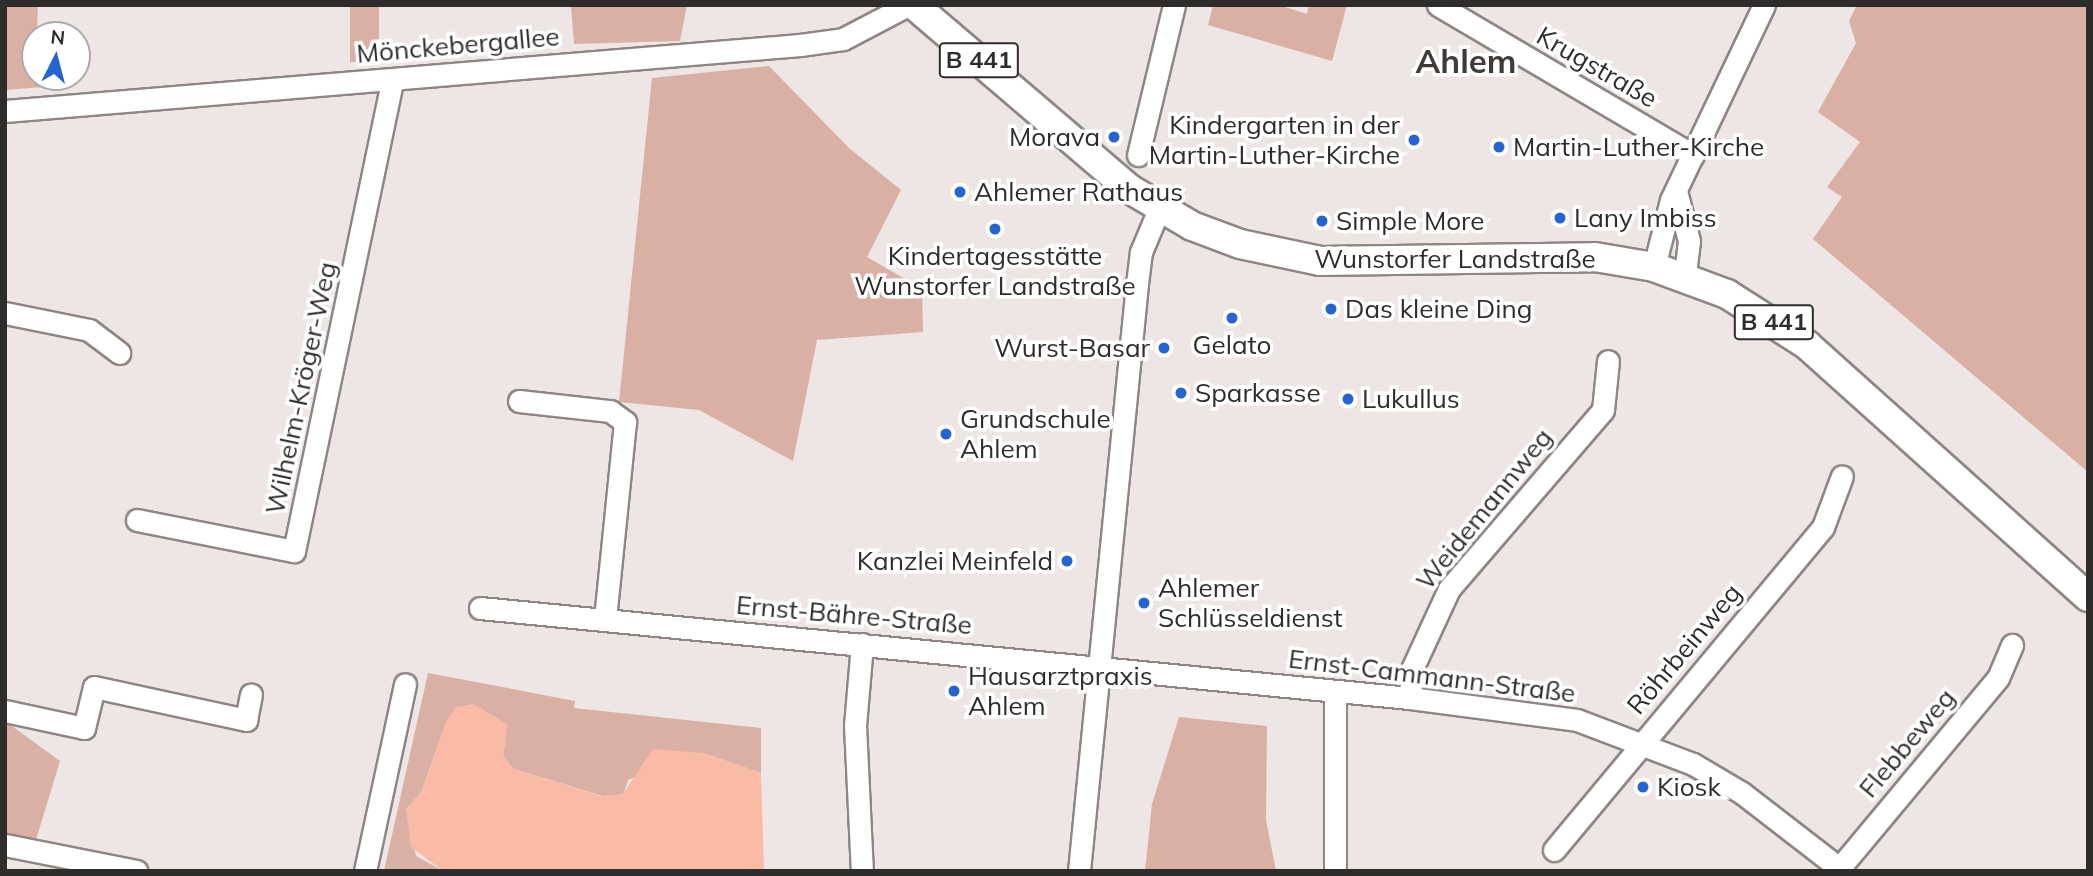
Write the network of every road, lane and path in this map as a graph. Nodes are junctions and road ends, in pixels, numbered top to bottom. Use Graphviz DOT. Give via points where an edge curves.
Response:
graph roads {
  1 [pos="908,5"];
  2 [pos="914,5"];
  3 [pos="1174,5"];
  4 [pos="1438,5"];
  5 [pos="1764,5"];
  6 [pos="392,80"];
  7 [pos="5,111"];
  8 [pos="1138,155"];
  9 [pos="1693,155"];
  10 [pos="1676,191"];
  11 [pos="1159,209"];
  12 [pos="1654,267"];
  13 [pos="1685,275"];
  14 [pos="5,313"];
  15 [pos="120,353"];
  16 [pos="1608,361"];
  17 [pos="519,401"];
  18 [pos="1842,476"];
  19 [pos="137,520"];
  20 [pos="2088,597"];
  21 [pos="480,608"];
  22 [pos="605,619"];
  23 [pos="862,644"];
  24 [pos="2012,646"];
  25 [pos="1099,667"];
  26 [pos="405,684"];
  27 [pos="1335,691"];
  28 [pos="251,694"];
  29 [pos="1410,698"];
  30 [pos="5,711"];
  31 [pos="1643,742"];
  32 [pos="5,845"];
  33 [pos="1554,850"];
  34 [pos="48,863"];
  35 [pos="1839,870"];
  36 [pos="136,871"];
  37 [pos="365,871"];
  38 [pos="862,871"];
  39 [pos="1079,871"];
  40 [pos="1335,871"];
  1 -- 6 [label="street, Mönckebergallee" via="832,41"];
  2 -- 11 [label="main road, Wunstorfer Landstraße / B 441"];
  3 -- 8 [label="street"];
  4 -- 9 [label="street, Krugstraße"];
  5 -- 9 [label="street"];
  6 -- 7 [label="street, Mönckebergallee"];
  6 -- 19 [label="street, Wilhelm-Kröger-Weg" via="294,551"];
  9 -- 10 [label="street"];
  10 -- 12 [label="street"];
  10 -- 13 [label="street" via="1689,241"];
  11 -- 12 [label="main road, Wunstorfer Landstraße / B 441" via="1240,244 1320,261 1545,254"];
  11 -- 25 [label="street" via="1141,252"];
  12 -- 13 [label="main road, Wunstorfer Landstraße / B 441"];
  13 -- 20 [label="main road, Wunstorfer Landstraße / B 441" via="1755,309 1807,345"];
  14 -- 15 [label="street" via="89,330"];
  16 -- 29 [label="street, Weidemannweg" via="1603,410 1449,589 1412,669"];
  17 -- 22 [label="street" via="610,411 625,422"];
  18 -- 31 [label="street, Röhrbeinweg" via="1823,527"];
  21 -- 22 [label="street, Ernst-Bähre-Straße"];
  22 -- 23 [label="street, Ernst-Bähre-Straße"];
  23 -- 25 [label="street, Ernst-Bähre-Straße"];
  23 -- 38 [label="street" via="855,763"];
  24 -- 35 [label="street, Flebbeweg" via="1998,678"];
  25 -- 27 [label="street, Ernst-Cammann-Straße"];
  25 -- 39 [label="street"];
  26 -- 37 [label="street"];
  27 -- 29 [label="street, Ernst-Cammann-Straße"];
  27 -- 40 [label="street"];
  28 -- 30 [label="street" via="246,720 94,687 84,728"];
  29 -- 31 [label="street, Ernst-Cammann-Straße" via="1564,718"];
  31 -- 33 [label="street, Röhrbeinweg"];
  31 -- 35 [label="street, Ernst-Cammann-Straße" via="1742,793"];
  32 -- 34 [label="street"];
  34 -- 36 [label="street"];
}
